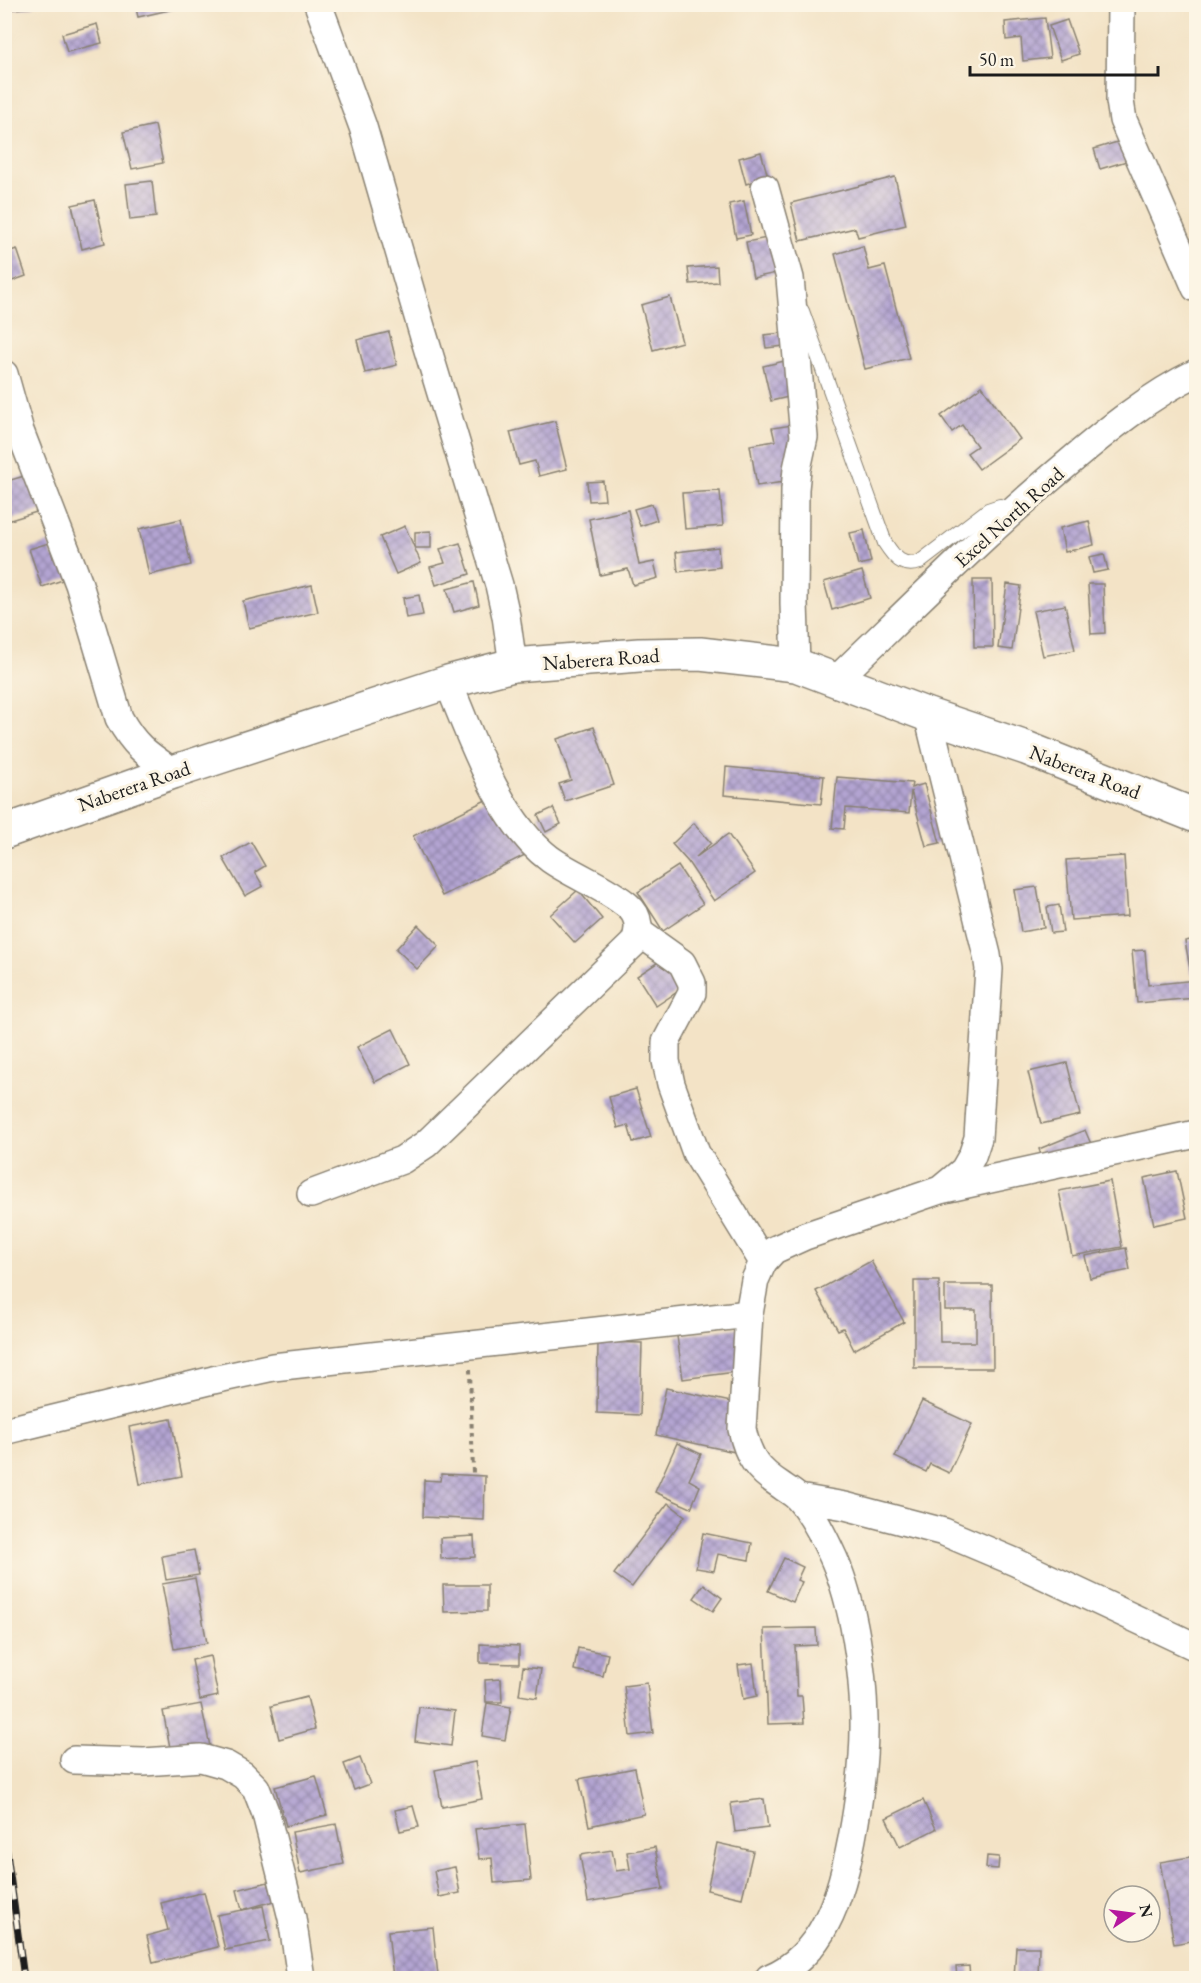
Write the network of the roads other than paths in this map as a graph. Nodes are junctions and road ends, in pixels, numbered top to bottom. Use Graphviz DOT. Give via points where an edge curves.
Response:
graph roads {
  1 [pos="318,4"];
  2 [pos="1121,4"];
  3 [pos="765,188"];
  4 [pos="790,278"];
  5 [pos="1197,288"];
  6 [pos="1197,373"];
  7 [pos="4,374"];
  8 [pos="1012,510"];
  9 [pos="513,665"];
  10 [pos="796,665"];
  11 [pos="836,680"];
  12 [pos="448,682"];
  13 [pos="928,715"];
  14 [pos="173,772"];
  15 [pos="1197,816"];
  16 [pos="4,832"];
  17 [pos="640,933"];
  18 [pos="1197,1134"];
  19 [pos="940,1190"];
  20 [pos="311,1194"];
  21 [pos="763,1262"];
  22 [pos="749,1314"];
  23 [pos="4,1431"];
  24 [pos="799,1498"];
  25 [pos="1197,1647"];
  26 [pos="74,1760"];
  27 [pos="301,1978"];
  28 [pos="768,1978"];
  1 -- 9 [label="street" via="363,127 499,585"];
  2 -- 5 [label="street" via="1120,101 1124,120"];
  3 -- 4 [label="street"];
  4 -- 8 [label="lane" via="885,543 894,557 912,565 920,562 988,510 1000,506"];
  4 -- 10 [label="street" via="804,437 795,489"];
  6 -- 8 [label="street, Excel North Road" via="1179,381 1104,433"];
  7 -- 14 [label="street" via="20,431 79,585 119,718 140,749"];
  8 -- 11 [label="street, Excel North Road"];
  9 -- 10 [label="street, Naberera Road" via="700,654"];
  9 -- 12 [label="street, Naberera Road"];
  10 -- 11 [label="street, Naberera Road"];
  11 -- 13 [label="street, Naberera Road"];
  12 -- 14 [label="street, Naberera Road"];
  12 -- 17 [label="street" via="484,768 530,841 550,859 630,907"];
  13 -- 15 [label="street, Naberera Road" via="1026,748"];
  13 -- 19 [label="street" via="989,969 978,1138 964,1170"];
  14 -- 16 [label="street, Naberera Road"];
  17 -- 20 [label="street" via="426,1144 402,1160"];
  17 -- 21 [label="street" via="682,963 692,983 692,993 666,1042 671,1084 696,1153"];
  18 -- 19 [label="street"];
  19 -- 21 [label="street" via="806,1236 774,1250"];
  21 -- 22 [label="street" via="755,1280"];
  22 -- 23 [label="street" via="273,1367"];
  22 -- 24 [label="street" via="742,1429 746,1446 766,1476"];
  24 -- 25 [label="street" via="944,1532"];
  24 -- 28 [label="street" via="832,1556 849,1609 861,1685 863,1751 851,1844 826,1923 808,1951 792,1966"];
  26 -- 27 [label="street" via="144,1762 201,1758 243,1775 256,1788 266,1814 292,1918"];
}
